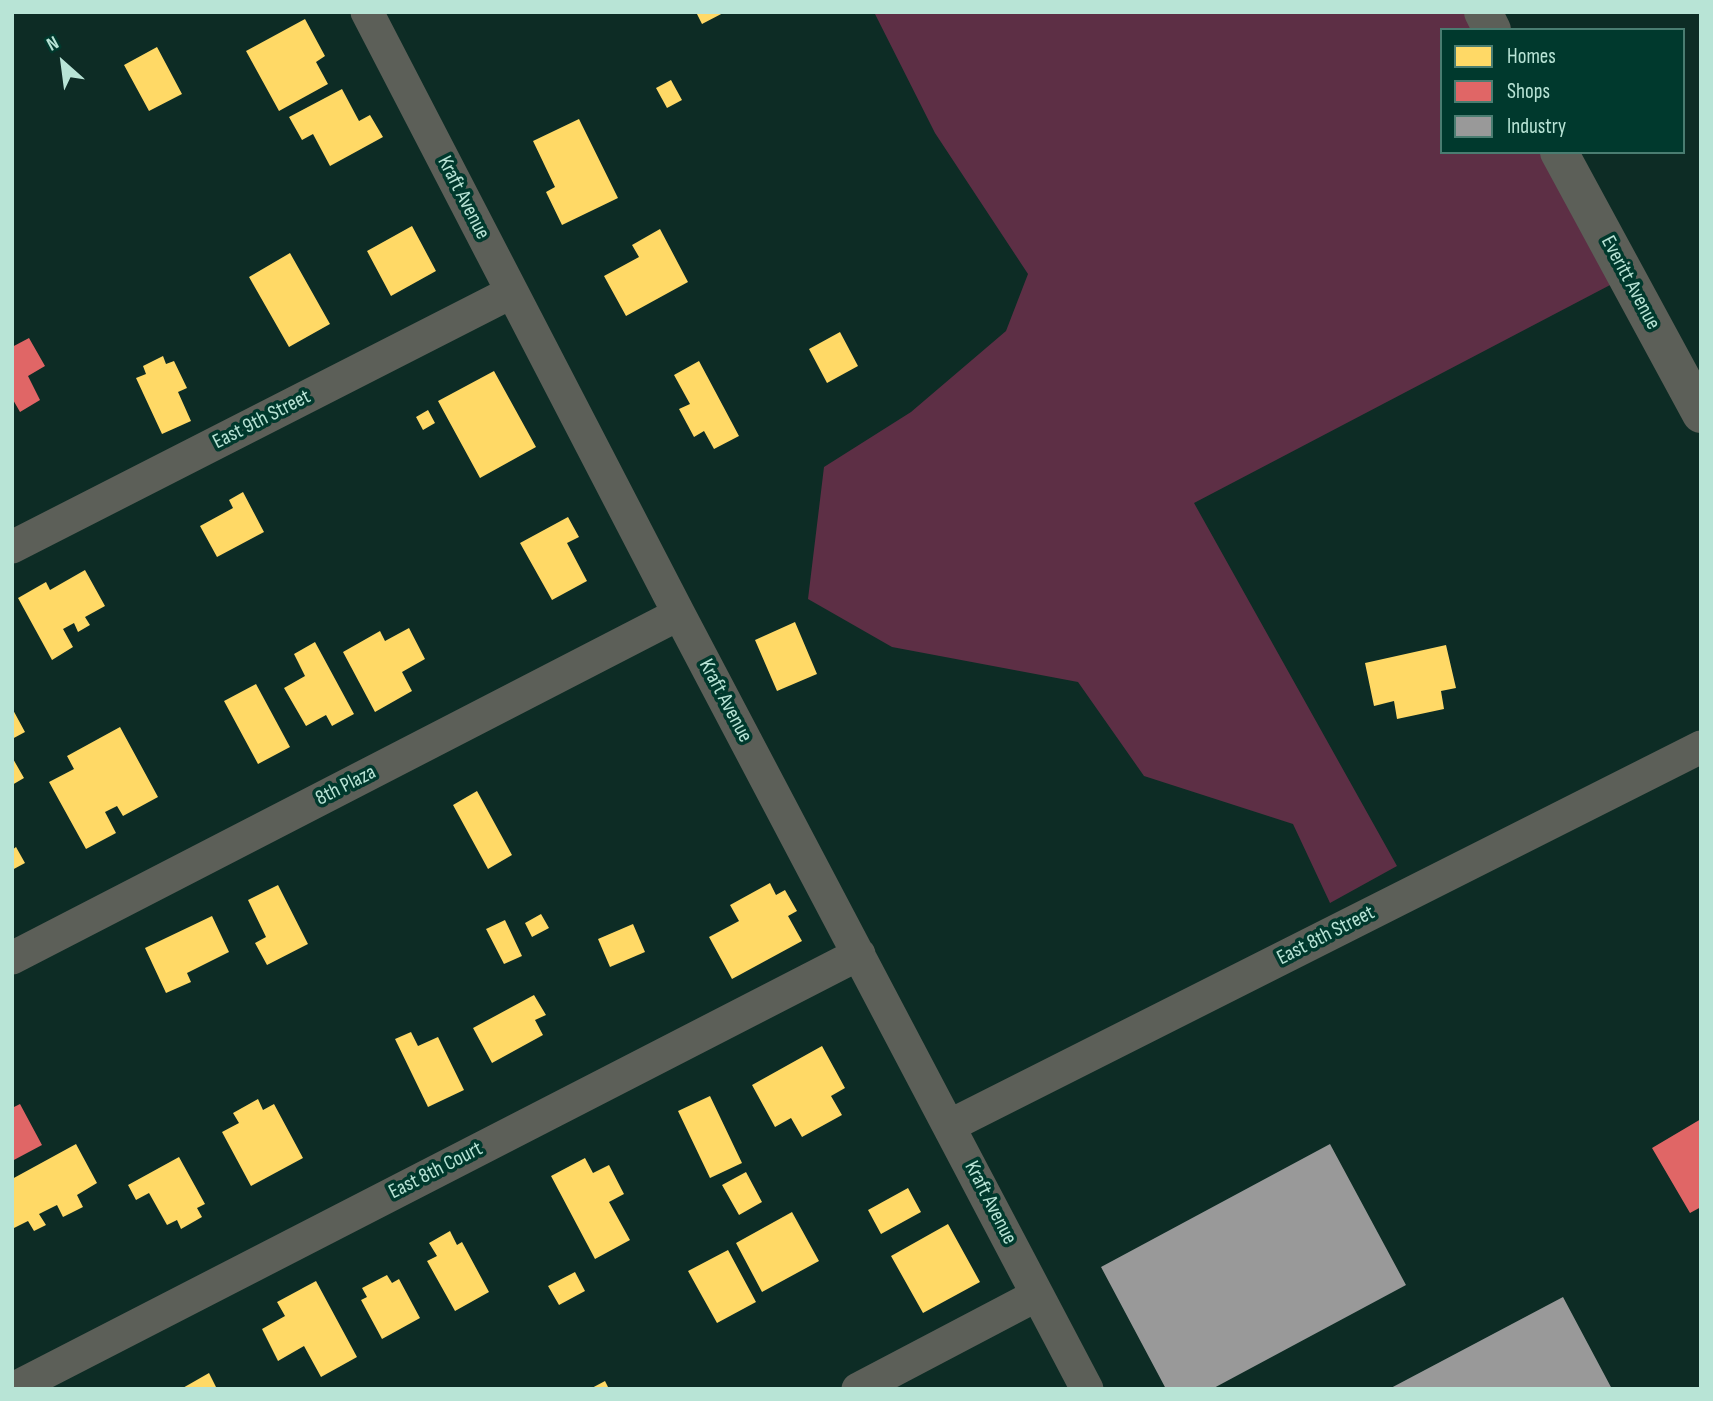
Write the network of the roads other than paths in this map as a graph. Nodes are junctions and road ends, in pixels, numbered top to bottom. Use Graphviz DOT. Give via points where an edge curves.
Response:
graph roads {
  1 [pos="367,12"];
  2 [pos="1483,12"];
  3 [pos="1491,28"];
  4 [pos="1560,154"];
  5 [pos="512,292"];
  6 [pos="1701,414"];
  7 [pos="12,547"];
  8 [pos="679,614"];
  9 [pos="1701,747"];
  10 [pos="859,954"];
  11 [pos="12,958"];
  12 [pos="951,1125"];
  13 [pos="1037,1295"];
  14 [pos="13,1389"];
  15 [pos="858,1389"];
  16 [pos="1087,1389"];
  1 -- 5 [label="street, Kraft Avenue"];
  2 -- 3 [label="street"];
  4 -- 6 [label="street, Everitt Avenue"];
  5 -- 7 [label="street, East 9th Street"];
  5 -- 8 [label="street, Kraft Avenue"];
  8 -- 10 [label="street, Kraft Avenue"];
  8 -- 11 [label="street, 8th Plaza"];
  9 -- 12 [label="street, East 8th Street"];
  10 -- 12 [label="street, Kraft Avenue"];
  10 -- 14 [label="street, East 8th Court"];
  12 -- 13 [label="street, Kraft Avenue"];
  13 -- 15 [label="street"];
  13 -- 16 [label="street, Kraft Avenue"];
}
